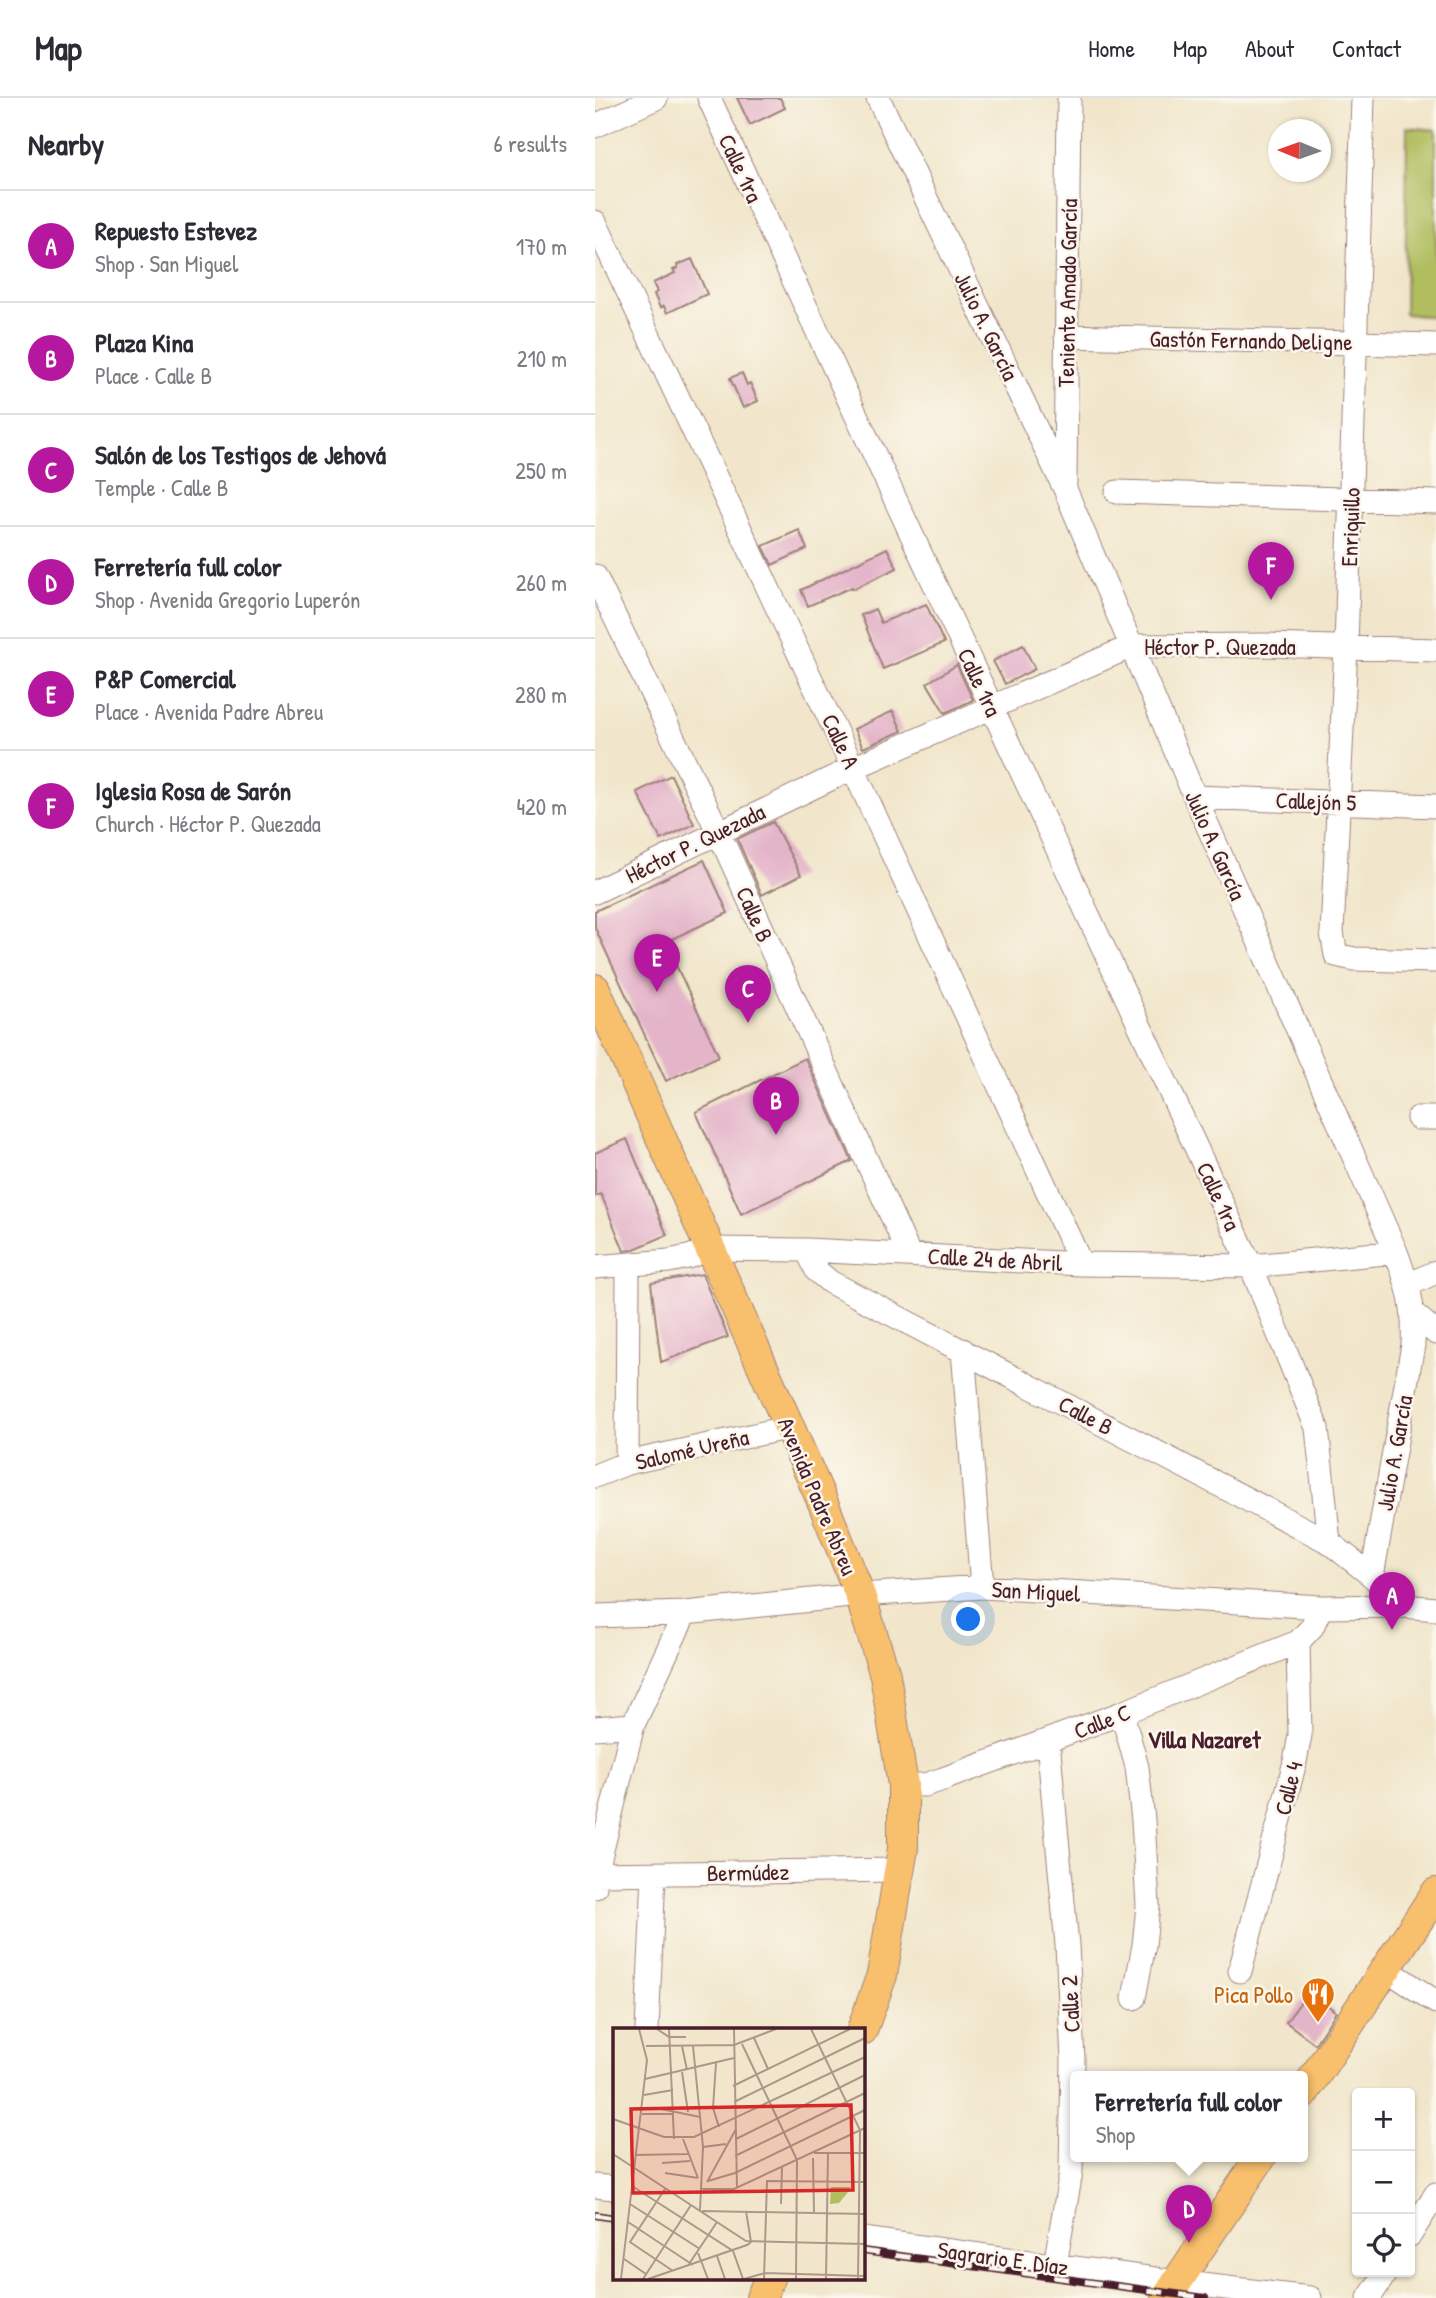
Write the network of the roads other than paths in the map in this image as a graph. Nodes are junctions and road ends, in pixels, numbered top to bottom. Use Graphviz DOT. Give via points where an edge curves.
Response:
graph roads {
  1 [pos="656,98"];
  2 [pos="709,98"];
  3 [pos="878,98"];
  4 [pos="1069,98"];
  5 [pos="1363,98"];
  6 [pos="595,126"];
  7 [pos="595,222"];
  8 [pos="1066,336"];
  9 [pos="1356,342"];
  10 [pos="1436,345"];
  11 [pos="1065,489"];
  12 [pos="1117,492"];
  13 [pos="1351,498"];
  14 [pos="1436,502"];
  15 [pos="595,576"];
  16 [pos="1132,646"];
  17 [pos="1346,647"];
  18 [pos="1436,650"];
  19 [pos="991,706"];
  20 [pos="853,768"];
  21 [pos="1195,797"];
  22 [pos="1339,802"];
  23 [pos="1436,806"];
  24 [pos="718,831"];
  25 [pos="595,892"];
  26 [pos="1436,961"];
  27 [pos="595,989"];
  28 [pos="711,1249"];
  29 [pos="807,1250"];
  30 [pos="1396,1252"];
  31 [pos="909,1254"];
  32 [pos="1081,1264"];
  33 [pos="628,1265"];
  34 [pos="1251,1266"];
  35 [pos="595,1267"];
  36 [pos="1436,1272"];
  37 [pos="1408,1285"];
  38 [pos="1414,1314"];
  39 [pos="1436,1333"];
  40 [pos="963,1350"];
  41 [pos="790,1427"];
  42 [pos="627,1463"];
  43 [pos="595,1476"];
  44 [pos="1329,1542"];
  45 [pos="1372,1576"];
  46 [pos="982,1587"];
  47 [pos="860,1595"];
  48 [pos="1404,1606"];
  49 [pos="1321,1607"];
  50 [pos="1436,1609"];
  51 [pos="685,1613"];
  52 [pos="595,1616"];
  53 [pos="1298,1642"];
  54 [pos="1122,1713"];
  55 [pos="633,1725"];
  56 [pos="595,1728"];
  57 [pos="1048,1741"];
  58 [pos="903,1786"];
  59 [pos="900,1870"];
  60 [pos="654,1874"];
  61 [pos="595,1879"];
  62 [pos="1436,1893"];
  63 [pos="1386,1969"];
  64 [pos="1240,1971"];
  65 [pos="1134,1998"];
  66 [pos="1436,2002"];
  67 [pos="647,2028"];
  68 [pos="863,2028"];
  69 [pos="1073,2071"];
  70 [pos="1308,2086"];
  71 [pos="1071,2162"];
  72 [pos="1258,2162"];
  73 [pos="595,2186"];
  74 [pos="613,2188"];
  75 [pos="1436,2194"];
  76 [pos="1415,2227"];
  77 [pos="865,2239"];
  78 [pos="1055,2265"];
  79 [pos="1383,2277"];
  80 [pos="769,2280"];
  81 [pos="1172,2290"];
  82 [pos="761,2298"];
  83 [pos="1310,2298"];
  84 [pos="1369,2298"];
  1 -- 6 [label="street"];
  2 -- 19 [label="street, Calle 1ra"];
  3 -- 11 [label="street, Julio A. García"];
  4 -- 8 [label="street, Teniente Amado García"];
  5 -- 9 [label="street, Enriquillo"];
  7 -- 20 [label="street, Calle A"];
  8 -- 9 [label="street, Gastón Fernando Deligne"];
  8 -- 11 [label="street, Teniente Amado García"];
  9 -- 10 [label="street, Gastón Fernando Deligne"];
  9 -- 13 [label="street, Enriquillo"];
  11 -- 16 [label="street, Julio A. García"];
  12 -- 13 [label="street"];
  13 -- 14 [label="street"];
  13 -- 17 [label="street, Enriquillo"];
  15 -- 24 [label="street, Calle B"];
  16 -- 17 [label="street, Héctor P. Quezada"];
  16 -- 19 [label="street, Héctor P. Quezada"];
  16 -- 21 [label="street, Julio A. García"];
  17 -- 18 [label="street, Héctor P. Quezada"];
  17 -- 22 [label="street, Enriquillo"];
  19 -- 20 [label="street, Héctor P. Quezada"];
  19 -- 34 [label="street, Calle 1ra"];
  20 -- 24 [label="street, Héctor P. Quezada"];
  20 -- 32 [label="street, Calle A"];
  21 -- 22 [label="street, Callejón 5"];
  21 -- 30 [label="street, Julio A. García"];
  22 -- 23 [label="street, Callejón 5"];
  22 -- 26 [label="street, Enriquillo" via="1332,933 1336,955"];
  24 -- 25 [label="street, Héctor P. Quezada"];
  24 -- 31 [label="street, Calle B"];
  27 -- 28 [label="main road, Avenida Padre Abreu"];
  28 -- 29 [label="street, Calle 24 de Abril"];
  28 -- 33 [label="street, Calle 24 de Abril" via="678,1259"];
  28 -- 41 [label="main road, Avenida Padre Abreu"];
  29 -- 31 [label="street, Calle 24 de Abril"];
  29 -- 40 [label="street, Calle B" via="817,1271 830,1282"];
  30 -- 34 [label="street, Calle 24 de Abril"];
  30 -- 37 [label="street, Julio A. García"];
  31 -- 32 [label="street, Calle 24 de Abril"];
  32 -- 34 [label="street, Calle 24 de Abril"];
  33 -- 35 [label="street, Calle 24 de Abril"];
  33 -- 42 [label="street"];
  34 -- 44 [label="street, Calle 1ra" via="1317,1428"];
  36 -- 37 [label="street"];
  37 -- 38 [label="street, Julio A. García"];
  38 -- 39 [label="street"];
  38 -- 45 [label="street, Julio A. García" via="1413,1345"];
  40 -- 44 [label="street, Calle B"];
  40 -- 46 [label="street"];
  41 -- 42 [label="street, Salomé Ureña"];
  41 -- 47 [label="main road, Avenida Padre Abreu"];
  42 -- 43 [label="street, Salomé Ureña"];
  44 -- 45 [label="street, Calle B"];
  45 -- 48 [label="street"];
  46 -- 47 [label="street, San Miguel"];
  46 -- 49 [label="street, San Miguel"];
  47 -- 51 [label="street, San Miguel"];
  47 -- 58 [label="main road, Avenida Padre Abreu" via="885,1675"];
  48 -- 49 [label="street, San Miguel"];
  48 -- 50 [label="street, San Miguel"];
  49 -- 53 [label="street"];
  51 -- 52 [label="street, San Miguel"];
  51 -- 55 [label="street"];
  53 -- 54 [label="street, Calle C"];
  53 -- 64 [label="street, Calle 4" via="1300,1735"];
  54 -- 57 [label="street, Calle C"];
  54 -- 65 [label="street" via="1137,1767 1148,1906"];
  55 -- 56 [label="street"];
  55 -- 61 [label="street"];
  57 -- 58 [label="street, Calle C" via="925,1785"];
  57 -- 69 [label="street, Calle 2" via="1067,1945"];
  58 -- 59 [label="main road, Avenida Padre Abreu"];
  59 -- 60 [label="street, Bermúdez"];
  59 -- 68 [label="main road, Avenida Padre Abreu" via="882,1975"];
  60 -- 61 [label="street, Bermúdez"];
  60 -- 67 [label="street"];
  62 -- 63 [label="main road"];
  63 -- 66 [label="street"];
  63 -- 70 [label="main road"];
  71 -- 78 [label="street, Calle 2"];
  72 -- 81 [label="main road"];
  73 -- 74 [label="street"];
  75 -- 76 [label="street"];
  77 -- 78 [label="street, Sagrario E. Díaz"];
  78 -- 81 [label="street, Sagrario E. Díaz"];
  79 -- 84 [label="street"];
  80 -- 82 [label="main road"];
  81 -- 83 [label="street, Sagrario E. Díaz"];
}
